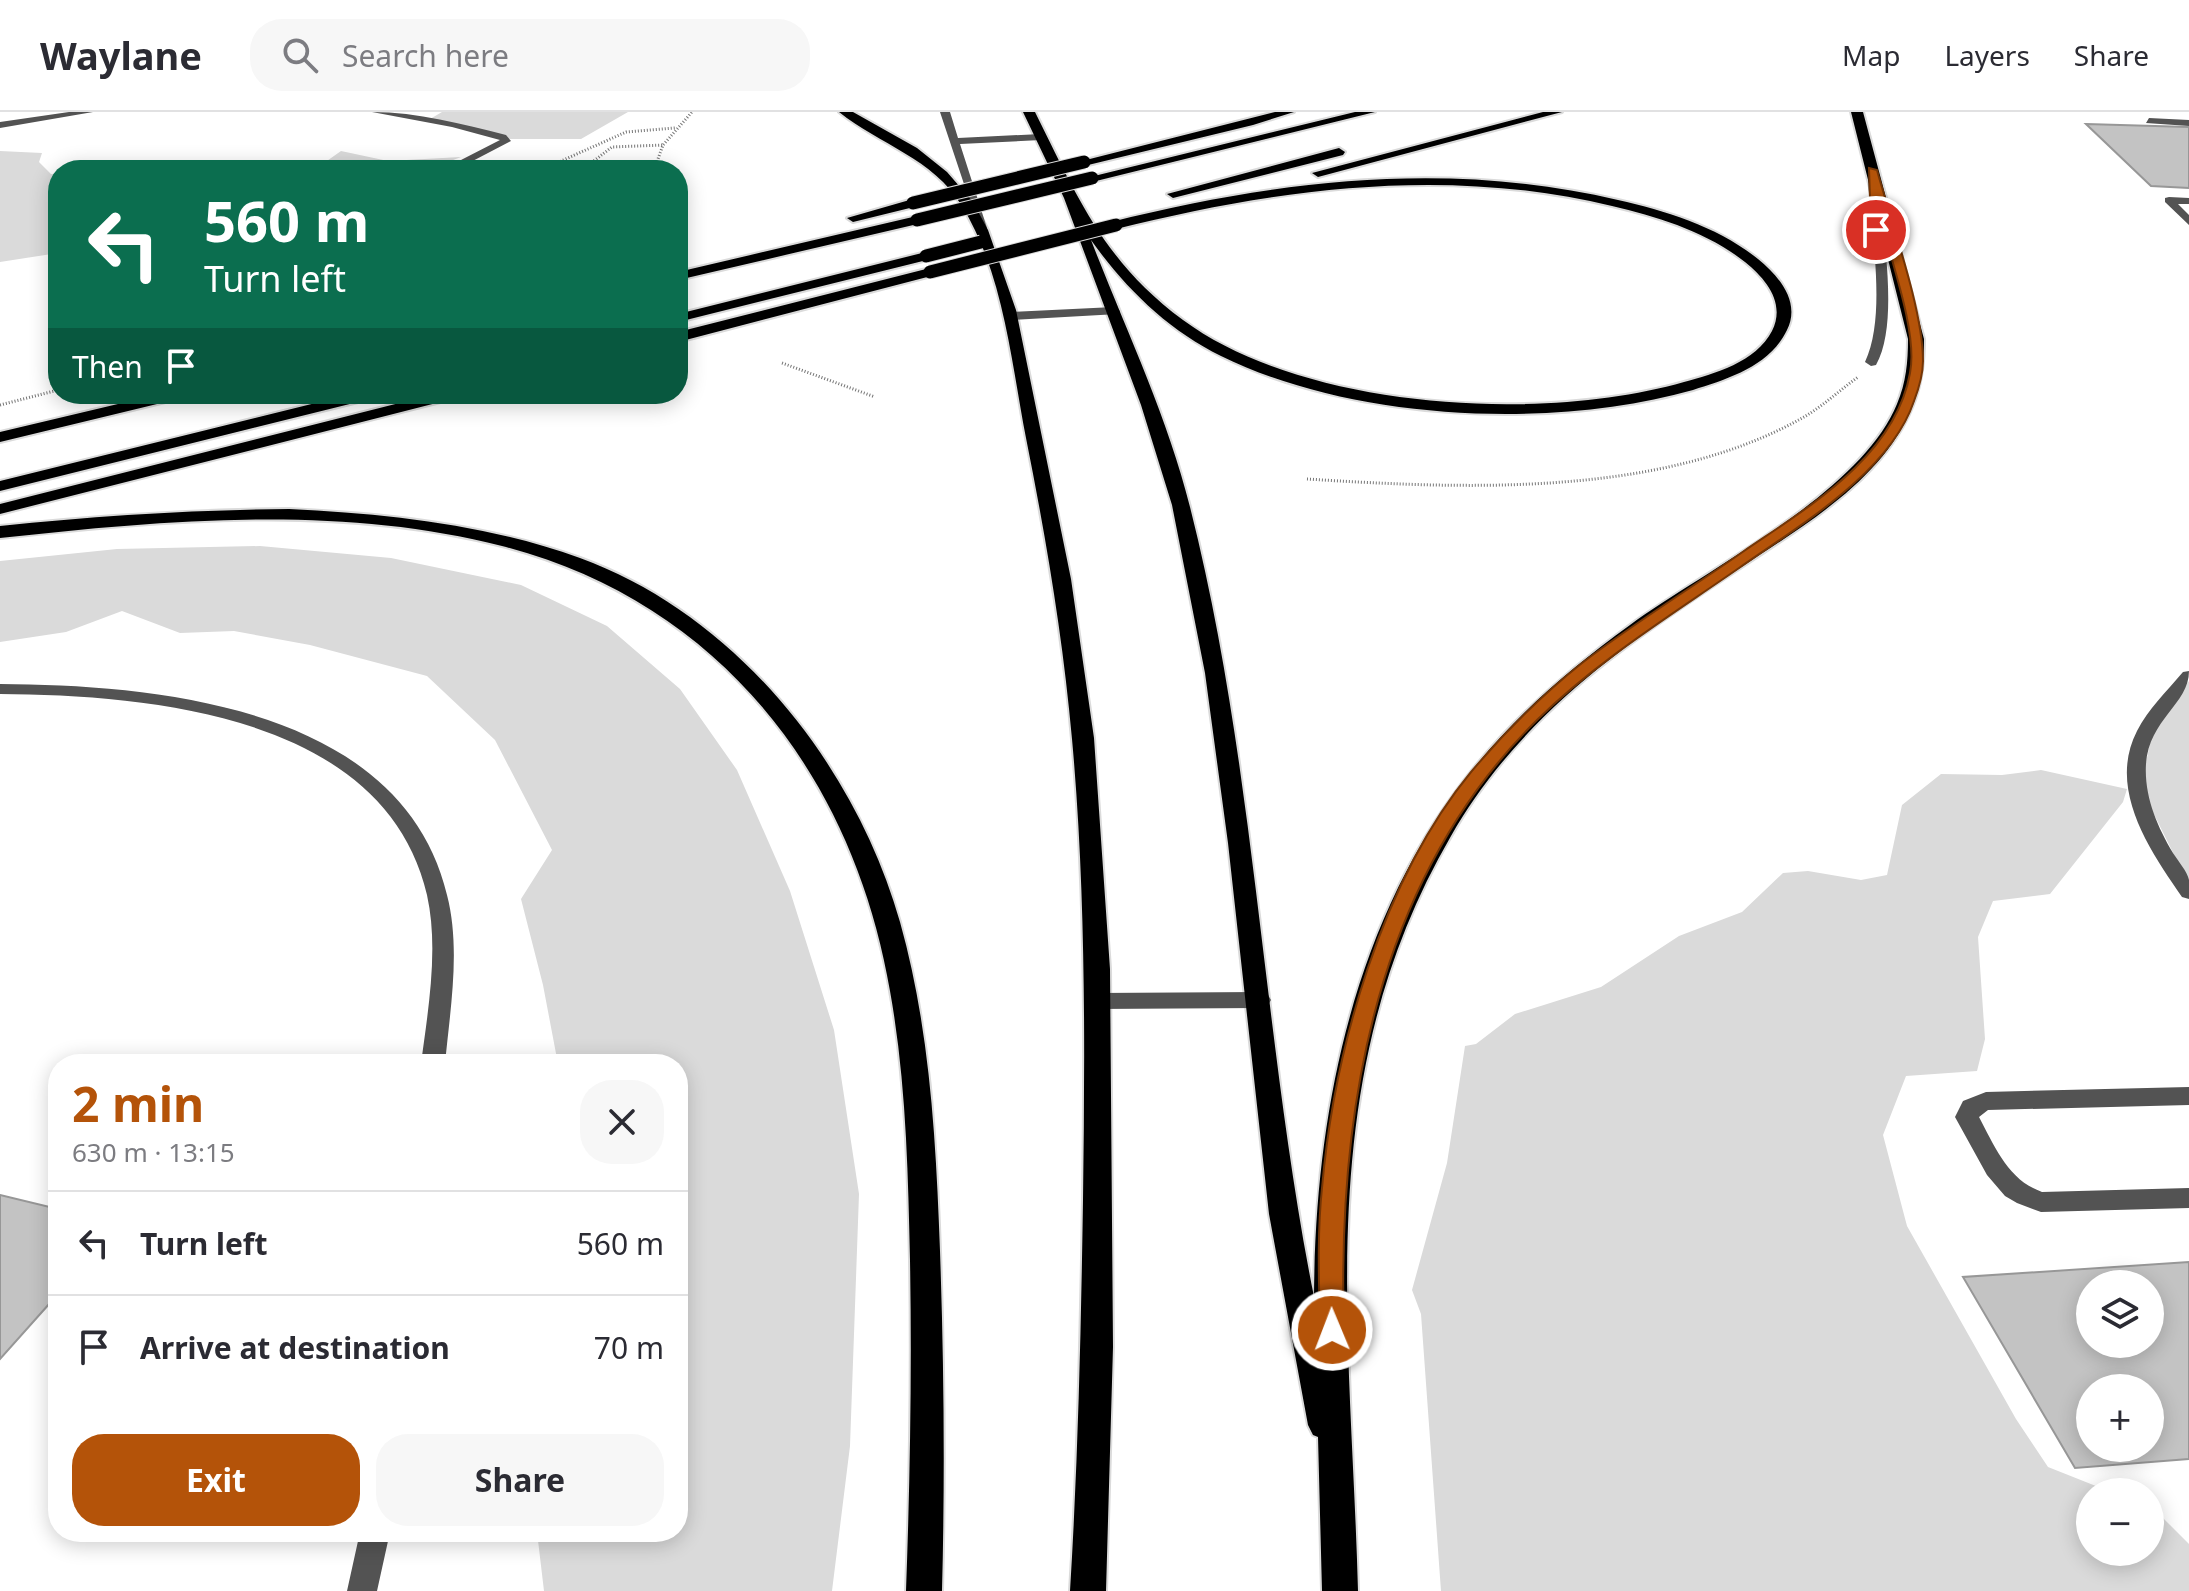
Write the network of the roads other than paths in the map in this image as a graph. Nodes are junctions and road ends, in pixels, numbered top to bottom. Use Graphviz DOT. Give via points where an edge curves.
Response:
graph roads {
  1 [pos="88,112"];
  2 [pos="377,112"];
  3 [pos="845,112"];
  4 [pos="945,112"];
  5 [pos="1029,112"];
  6 [pos="1288,112"];
  7 [pos="1298,112"];
  8 [pos="1369,112"];
  9 [pos="1500,112"];
  10 [pos="1556,112"];
  11 [pos="1857,112"];
  12 [pos="1485,116"];
  13 [pos="2149,121"];
  14 [pos="2189,123"];
  15 [pos="0,125"];
  16 [pos="1237,126"];
  17 [pos="1041,137"];
  18 [pos="956,141"];
  19 [pos="1346,151"];
  20 [pos="469,160"];
  21 [pos="1872,170"];
  22 [pos="1153,199"];
  23 [pos="1071,201"];
  24 [pos="2189,201"];
  25 [pos="1174,210"];
  26 [pos="1094,214"];
  27 [pos="1063,222"];
  28 [pos="2189,222"];
  29 [pos="832,223"];
  30 [pos="790,234"];
  31 [pos="1002,237"];
  32 [pos="688,261"];
  33 [pos="997,270"];
  34 [pos="688,274"];
  35 [pos="1114,311"];
  36 [pos="688,316"];
  37 [pos="1010,316"];
  38 [pos="688,334"];
  39 [pos="1871,362"];
  40 [pos="138,404"];
  41 [pos="332,404"];
  42 [pos="415,404"];
  43 [pos="0,437"];
  44 [pos="0,486"];
  45 [pos="0,509"];
  46 [pos="0,532"];
  47 [pos="2189,676"];
  48 [pos="0,689"];
  49 [pos="2189,892"];
  50 [pos="1260,1000"];
  51 [pos="1096,1001"];
  52 [pos="434,1054"];
  53 [pos="2189,1096"];
  54 [pos="2189,1198"];
  55 [pos="1339,1496"];
  56 [pos="373,1542"];
  57 [pos="362,1591"];
  58 [pos="924,1591"];
  59 [pos="1088,1591"];
  60 [pos="1340,1591"];
  1 -- 15 [label="street"];
  2 -- 20 [label="street" via="452,124 506,141"];
  3 -- 33 [label="highway" via="915,150 954,186 976,219"];
  4 -- 18 [label="street"];
  5 -- 17 [label="highway"];
  6 -- 16 [label="highway"];
  7 -- 16 [label="highway"];
  8 -- 34 [label="highway, bridge"];
  9 -- 12 [label="highway"];
  10 -- 25 [label="highway"];
  11 -- 21 [label="highway"];
  13 -- 14 [label="street"];
  16 -- 29 [label="highway, bridge"];
  17 -- 18 [label="street"];
  17 -- 23 [label="highway"];
  18 -- 33 [label="street"];
  19 -- 22 [label="highway"];
  21 -- 39 [label="street" via="1883,320"];
  21 -- 55 [label="highway" via="1916,339 1917,372 1898,423 1872,458 1836,492 1588,667 1531,716 1453,808 1393,924 1350,1069 1333,1187 1330,1257"];
  23 -- 25 [label="highway" via="1121,273 1192,334 1268,370 1374,396 1508,407 1655,395 1721,376 1754,358 1779,332 1785,314 1770,277 1722,241 1646,211 1562,191 1469,181 1380,180 1281,189"];
  23 -- 35 [label="highway"];
  24 -- 28 [label="street" via="2169,200"];
  25 -- 38 [label="highway, bridge"];
  26 -- 27 [label="highway"];
  30 -- 32 [label="highway"];
  31 -- 36 [label="highway, bridge"];
  33 -- 37 [label="highway"];
  35 -- 37 [label="street"];
  35 -- 50 [label="highway" via="1171,470 1190,543 1219,701"];
  37 -- 51 [label="highway" via="1075,672 1089,815"];
  40 -- 43 [label="highway"];
  41 -- 44 [label="highway"];
  42 -- 45 [label="highway"];
  46 -- 58 [label="highway" via="269,516 402,524 500,540 574,562 641,592 701,632 775,707 816,765 856,839 882,904 902,983 924,1209"];
  47 -- 49 [label="street" via="2141,742 2137,779 2146,823"];
  48 -- 52 [label="street" via="105,692 226,715 289,736 356,772 381,792 422,856 439,905"];
  50 -- 51 [label="street"];
  50 -- 55 [label="highway" via="1285,1215"];
  51 -- 59 [label="highway" via="1097,1365"];
  53 -- 54 [label="street" via="1986,1101 1971,1107 1967,1117 2005,1185 2021,1197 2041,1202"];
  55 -- 60 [label="highway"];
  56 -- 57 [label="street"];
}
